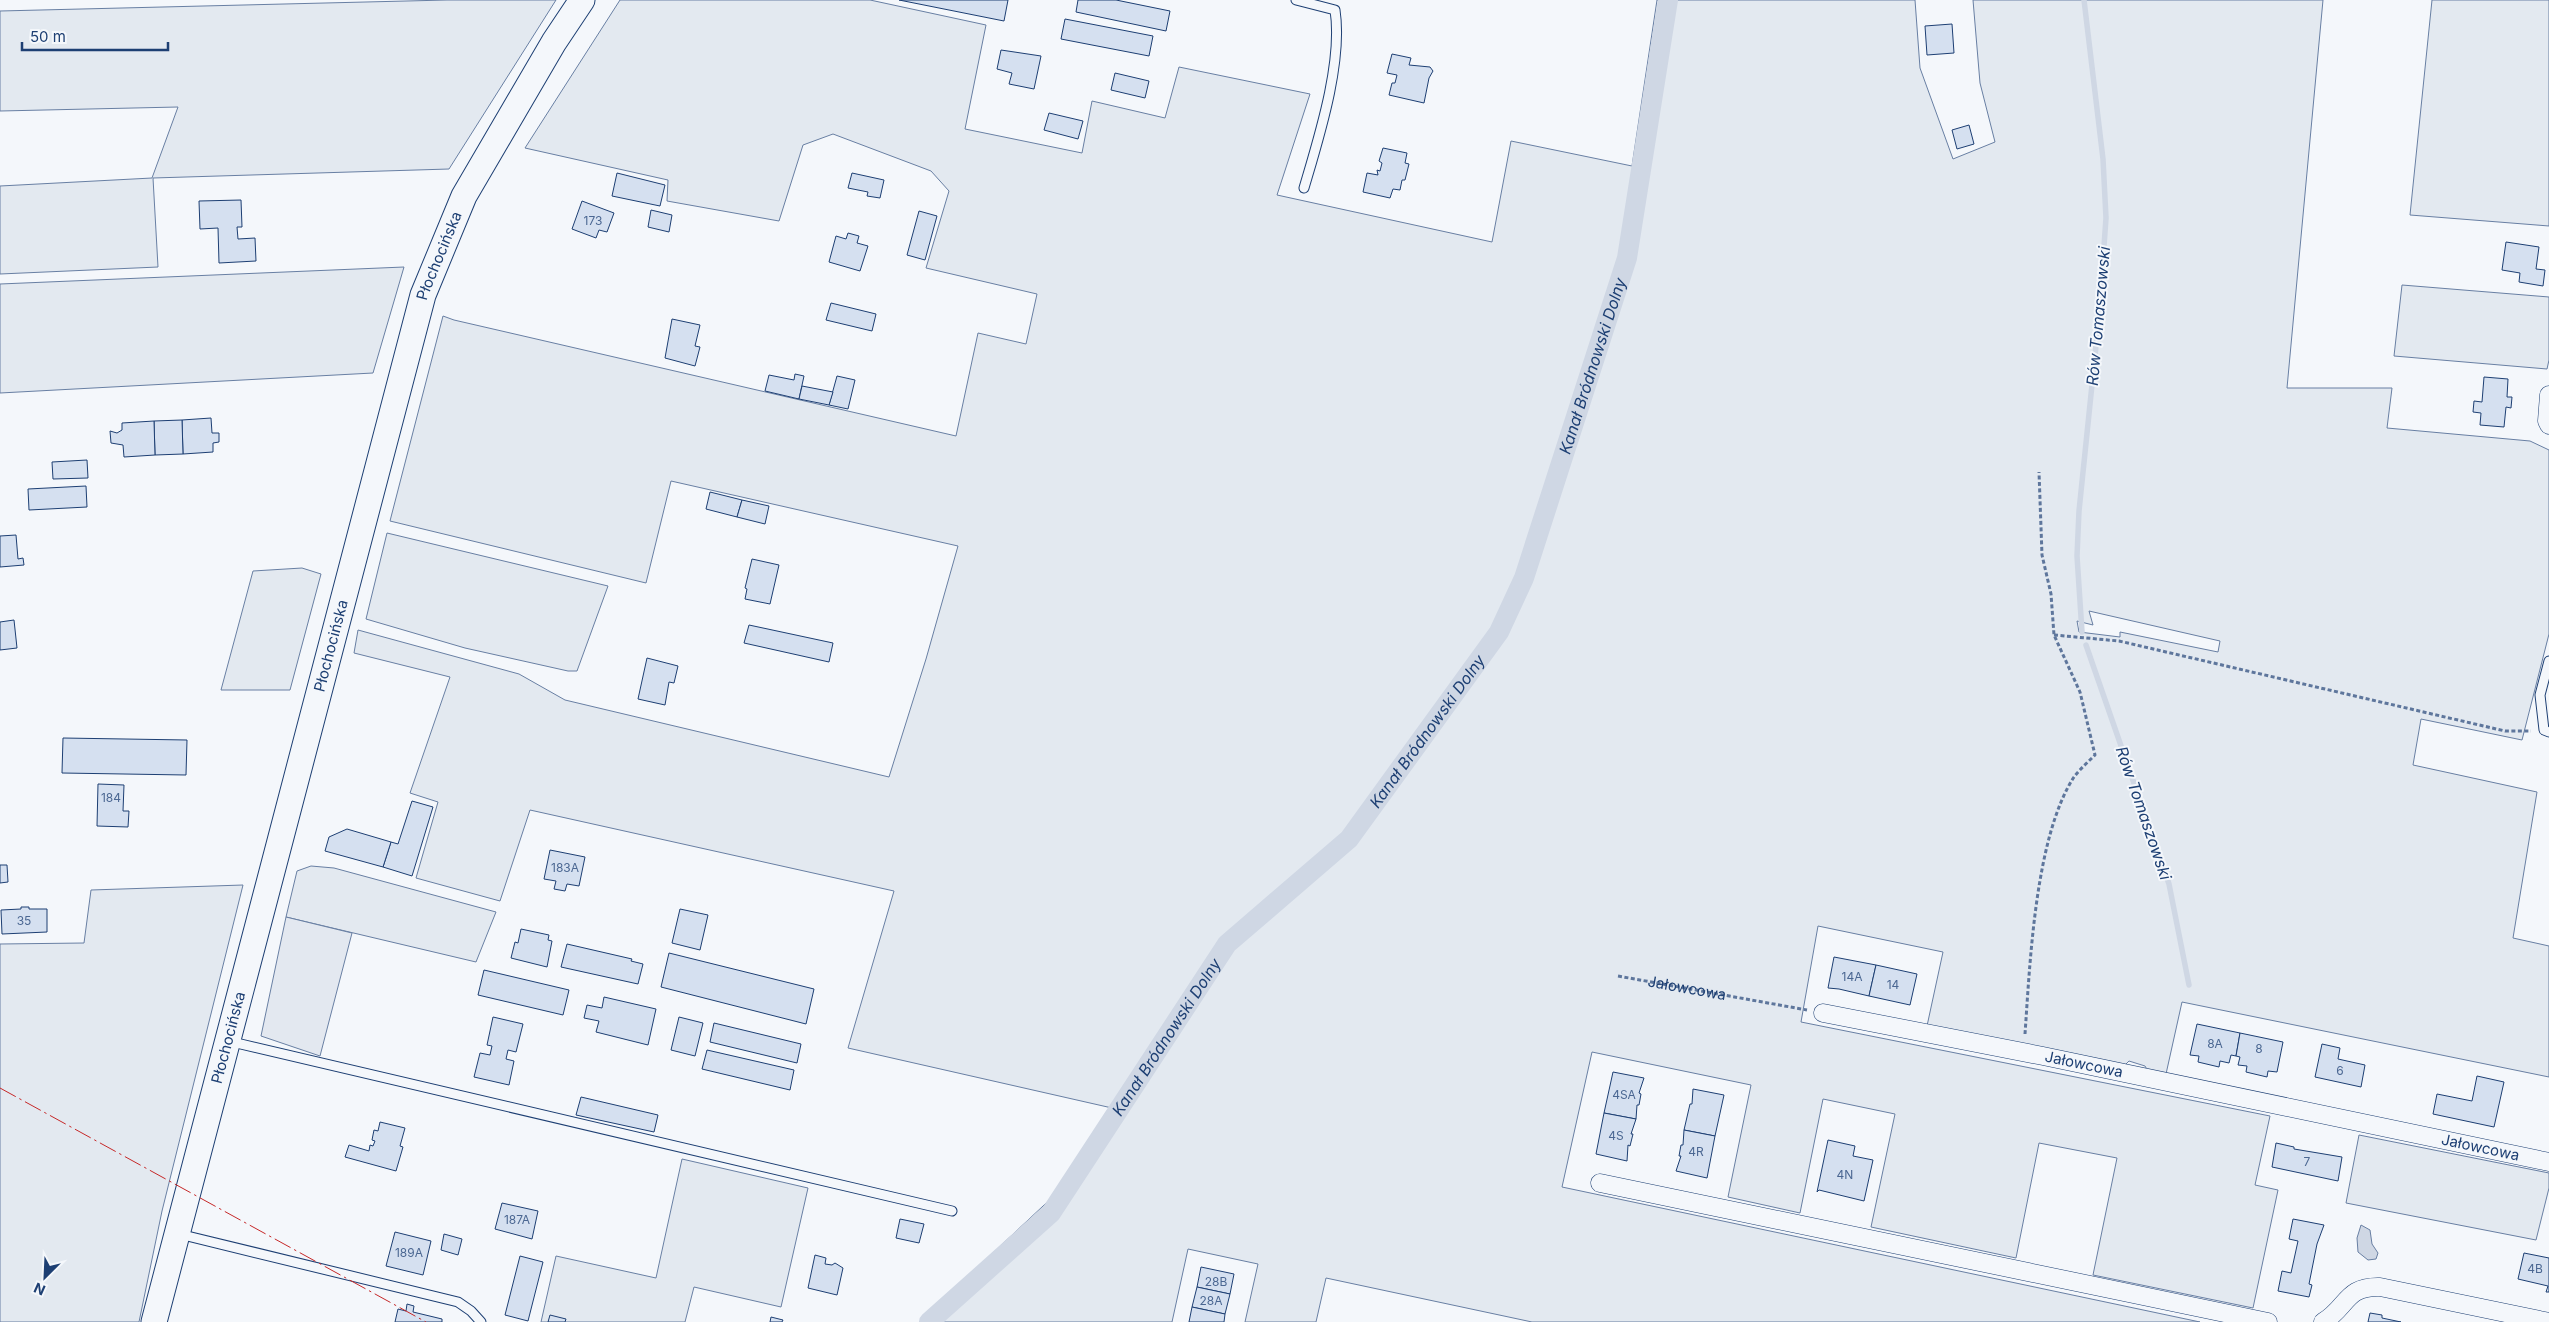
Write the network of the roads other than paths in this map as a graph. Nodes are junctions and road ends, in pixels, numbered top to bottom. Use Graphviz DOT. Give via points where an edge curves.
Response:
graph roads {
  1 [pos="582,0"];
  2 [pos="1296,0"];
  3 [pos="1304,188"];
  4 [pos="2549,395"];
  5 [pos="2549,425"];
  6 [pos="2549,661"];
  7 [pos="2546,731"];
  8 [pos="1823,1013"];
  9 [pos="228,1041"];
  10 [pos="2549,1162"];
  11 [pos="1600,1183"];
  12 [pos="952,1211"];
  13 [pos="176,1233"];
  14 [pos="154,1322"];
  15 [pos="481,1322"];
  16 [pos="2268,1322"];
  17 [pos="2323,1322"];
  18 [pos="2549,1322"];
  1 -- 9 [label="main road, Płochocińska" via="464,196 423,295"];
  2 -- 3 [label="lane" via="1335,10 1338,30 1325,117"];
  4 -- 5 [label="street"];
  6 -- 7 [label="lane" via="2540,695"];
  8 -- 10 [label="street, Jałowcowa"];
  9 -- 12 [label="lane"];
  9 -- 13 [label="main road, Płochocińska"];
  11 -- 16 [label="street"];
  13 -- 14 [label="main road, Płochocińska"];
  13 -- 15 [label="lane" via="458,1302"];
  17 -- 18 [label="street" via="2353,1292 2368,1286"];
}
